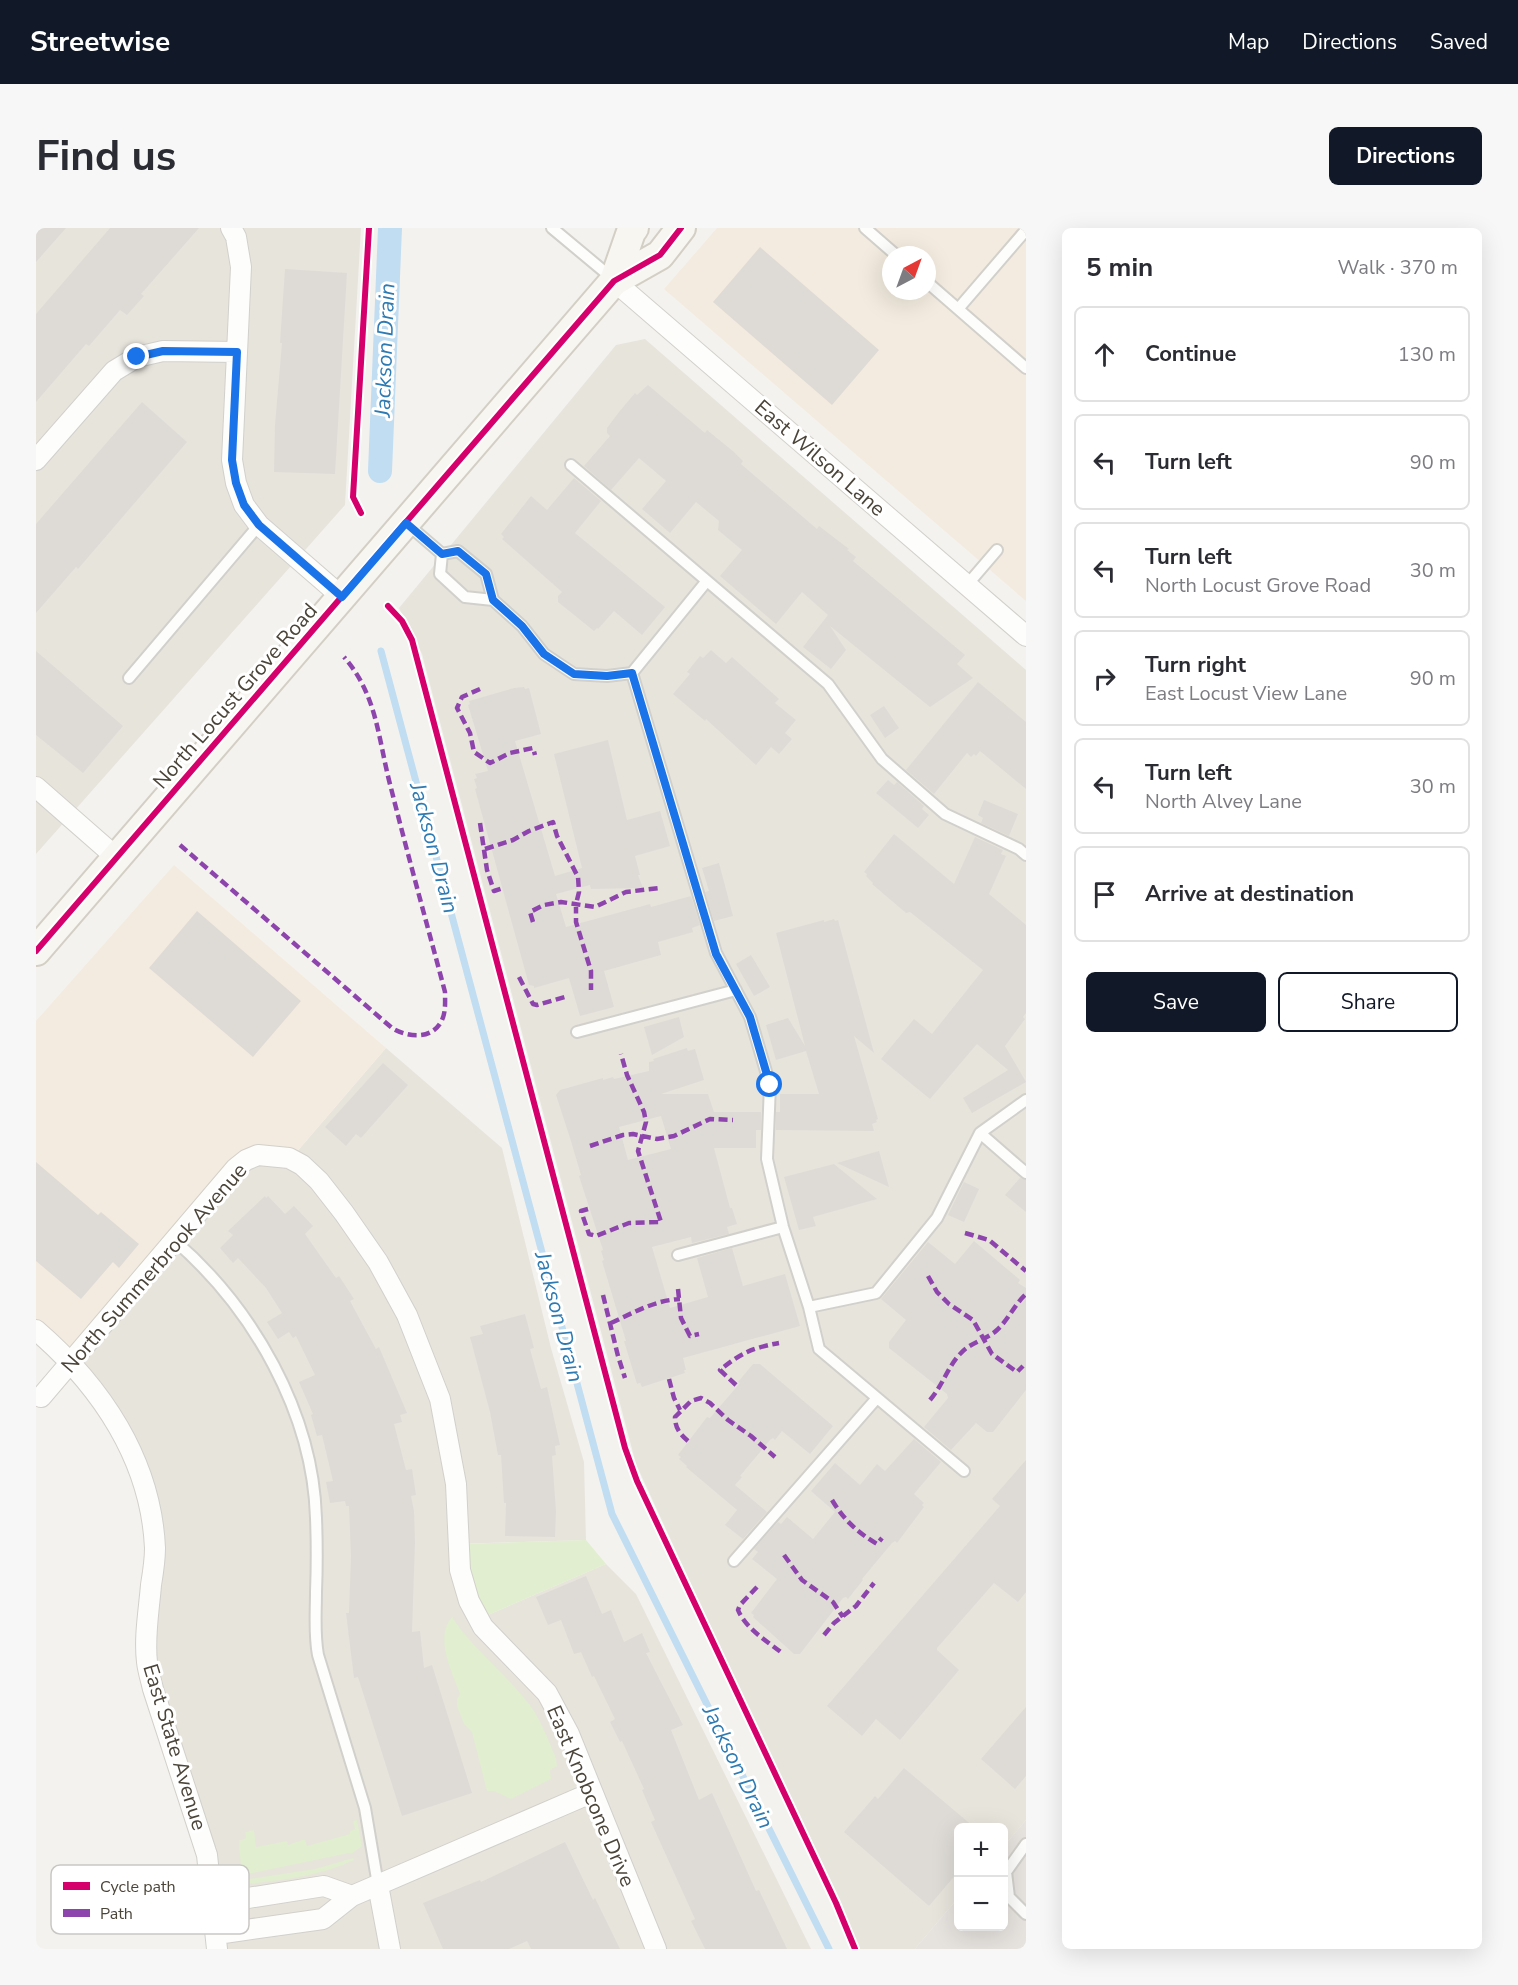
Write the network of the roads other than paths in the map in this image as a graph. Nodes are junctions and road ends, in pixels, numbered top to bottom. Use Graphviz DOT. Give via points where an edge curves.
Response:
graph roads {
  1 [pos="231,228"];
  2 [pos="552,228"];
  3 [pos="634,228"];
  4 [pos="681,228"];
  5 [pos="865,228"];
  6 [pos="1026,230"];
  7 [pos="886,246"];
  8 [pos="614,280"];
  9 [pos="936,290"];
  10 [pos="958,309"];
  11 [pos="237,352"];
  12 [pos="1026,368"];
  13 [pos="36,460"];
  14 [pos="571,465"];
  15 [pos="406,523"];
  16 [pos="259,525"];
  17 [pos="997,550"];
  18 [pos="442,554"];
  19 [pos="706,582"];
  20 [pos="967,585"];
  21 [pos="342,597"];
  22 [pos="493,600"];
  23 [pos="1026,636"];
  24 [pos="632,673"];
  25 [pos="129,678"];
  26 [pos="36,787"];
  27 [pos="1026,855"];
  28 [pos="117,858"];
  29 [pos="36,951"];
  30 [pos="736,990"];
  31 [pos="577,1032"];
  32 [pos="1026,1100"];
  33 [pos="980,1133"];
  34 [pos="274,1155"];
  35 [pos="1026,1173"];
  36 [pos="783,1227"];
  37 [pos="174,1240"];
  38 [pos="678,1255"];
  39 [pos="809,1307"];
  40 [pos="36,1330"];
  41 [pos="72,1363"];
  42 [pos="41,1397"];
  43 [pos="878,1398"];
  44 [pos="964,1471"];
  45 [pos="734,1561"];
  46 [pos="591,1793"];
  47 [pos="1026,1844"];
  48 [pos="208,1865"];
  49 [pos="378,1885"];
  50 [pos="352,1896"];
  51 [pos="249,1898"];
  52 [pos="1026,1914"];
  53 [pos="217,1941"];
  54 [pos="390,1949"];
  55 [pos="656,1949"];
  1 -- 11 [label="street" via="241,267"];
  2 -- 8 [label="lane"];
  3 -- 8 [label="main road, North Locust Grove Road"];
  4 -- 8 [label="main road, North Locust Grove Road" via="660,255"];
  5 -- 7 [label="lane"];
  6 -- 10 [label="lane"];
  8 -- 15 [label="main road, North Locust Grove Road"];
  8 -- 20 [label="street, East Wilson Lane"];
  9 -- 10 [label="lane"];
  10 -- 12 [label="lane"];
  11 -- 13 [label="street" via="163,351 137,357 114,371"];
  11 -- 16 [label="street" via="232,460 244,505"];
  14 -- 19 [label="lane"];
  15 -- 18 [label="lane"];
  15 -- 21 [label="main road, North Locust Grove Road"];
  16 -- 21 [label="street"];
  16 -- 25 [label="lane"];
  17 -- 20 [label="lane"];
  18 -- 22 [label="lane" via="458,551 486,574"];
  18 -- 22 [label="lane" via="440,574 465,597"];
  19 -- 24 [label="lane"];
  19 -- 27 [label="lane" via="828,684 882,759 945,814"];
  20 -- 23 [label="street, East Wilson Lane"];
  21 -- 28 [label="main road, North Locust Grove Road"];
  22 -- 24 [label="lane" via="522,626 544,654 574,674"];
  24 -- 30 [label="lane" via="716,954"];
  26 -- 28 [label="street"];
  28 -- 29 [label="main road, North Locust Grove Road"];
  30 -- 31 [label="lane"];
  30 -- 36 [label="lane" via="750,1017 770,1085 767,1159"];
  32 -- 33 [label="lane"];
  33 -- 35 [label="lane"];
  33 -- 39 [label="lane" via="937,1218 876,1293"];
  34 -- 37 [label="street, North Summerbrook Avenue" via="258,1155 236,1168"];
  34 -- 46 [label="street, East Knobcone Drive" via="302,1165 320,1181 378,1262 406,1315 440,1399 456,1484 460,1570 469,1600 483,1627 547,1693 569,1734"];
  36 -- 38 [label="lane"];
  36 -- 39 [label="lane"];
  37 -- 41 [label="street, North Summerbrook Avenue"];
  37 -- 49 [label="lane" via="211,1275 261,1342 300,1430 312,1476 316,1515 314,1636 365,1808"];
  39 -- 43 [label="lane" via="819,1349"];
  40 -- 41 [label="street, East State Avenue"];
  41 -- 42 [label="street, North Summerbrook Avenue"];
  41 -- 48 [label="street, East State Avenue" via="114,1420 135,1460 150,1510 155,1550 147,1662"];
  43 -- 44 [label="lane"];
  43 -- 45 [label="lane"];
  46 -- 49 [label="street"];
  46 -- 55 [label="street, East Knobcone Drive"];
  47 -- 52 [label="lane" via="1006,1872 1009,1897"];
  49 -- 50 [label="street"];
  49 -- 54 [label="street"];
  50 -- 51 [label="street" via="324,1886"];
  50 -- 53 [label="street" via="322,1919"];
}
